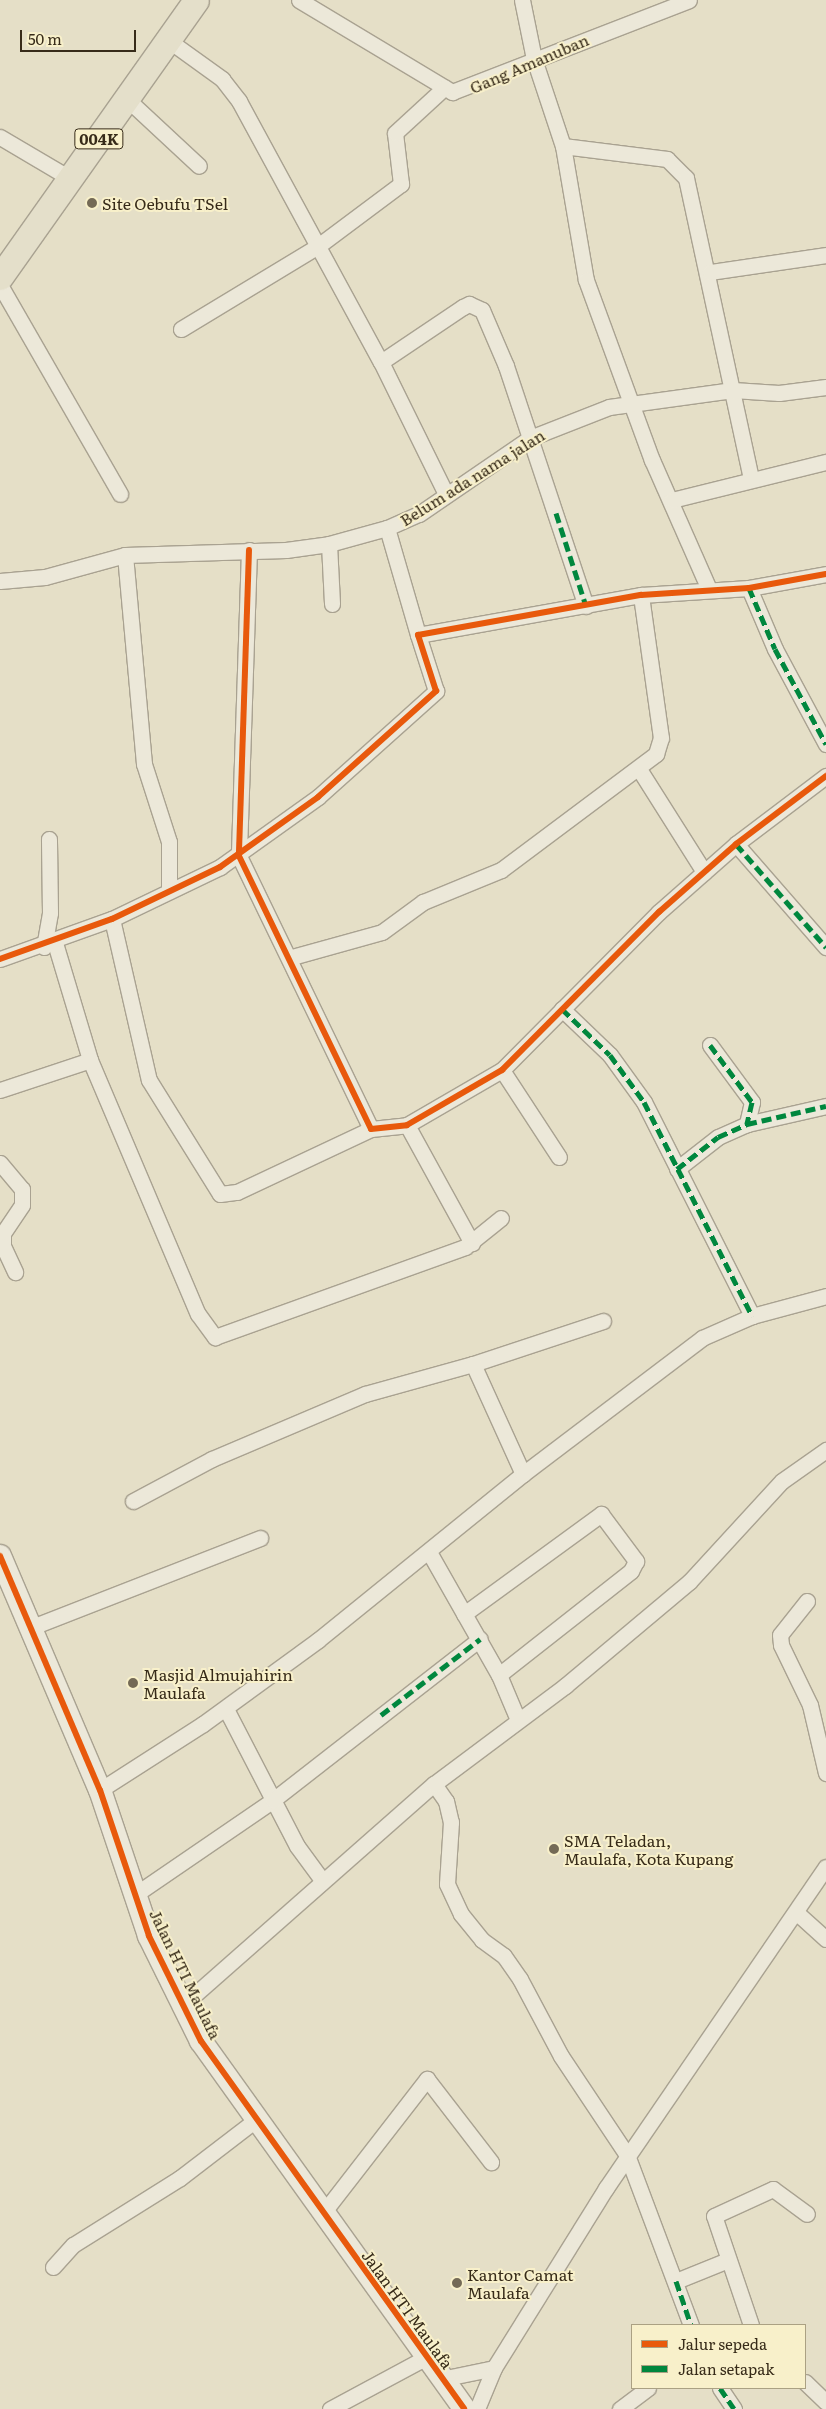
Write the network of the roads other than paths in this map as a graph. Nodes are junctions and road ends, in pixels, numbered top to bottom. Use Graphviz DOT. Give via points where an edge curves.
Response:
graph roads {
  1 [pos="196,0"];
  2 [pos="299,0"];
  3 [pos="522,0"];
  4 [pos="689,0"];
  5 [pos="168,40"];
  6 [pos="534,59"];
  7 [pos="444,88"];
  8 [pos="127,99"];
  9 [pos="0,137"];
  10 [pos="563,146"];
  11 [pos="198,166"];
  12 [pos="71,179"];
  13 [pos="318,246"];
  14 [pos="826,255"];
  15 [pos="710,272"];
  16 [pos="0,276"];
  17 [pos="0,285"];
  18 [pos="181,329"];
  19 [pos="381,362"];
  20 [pos="826,387"];
  21 [pos="733,390"];
  22 [pos="631,402"];
  23 [pos="530,438"];
  24 [pos="826,462"];
  25 [pos="752,478"];
  26 [pos="120,494"];
  27 [pos="446,494"];
  28 [pos="672,500"];
  29 [pos="387,528"];
  30 [pos="330,544"];
  31 [pos="249,550"];
  32 [pos="125,555"];
  33 [pos="826,574"];
  34 [pos="0,580"];
  35 [pos="749,588"];
  36 [pos="709,589"];
  37 [pos="641,595"];
  38 [pos="332,604"];
  39 [pos="586,606"];
  40 [pos="418,635"];
  41 [pos="826,744"];
  42 [pos="639,770"];
  43 [pos="826,776"];
  44 [pos="49,839"];
  45 [pos="736,844"];
  46 [pos="239,856"];
  47 [pos="704,872"];
  48 [pos="169,891"];
  49 [pos="112,919"];
  50 [pos="50,945"];
  51 [pos="826,947"];
  52 [pos="292,957"];
  53 [pos="0,959"];
  54 [pos="562,1009"];
  55 [pos="710,1045"];
  56 [pos="90,1060"];
  57 [pos="502,1070"];
  58 [pos="0,1090"];
  59 [pos="826,1106"];
  60 [pos="747,1124"];
  61 [pos="407,1125"];
  62 [pos="372,1129"];
  63 [pos="559,1157"];
  64 [pos="0,1163"];
  65 [pos="677,1169"];
  66 [pos="501,1218"];
  67 [pos="472,1243"];
  68 [pos="15,1272"];
  69 [pos="826,1296"];
  70 [pos="752,1316"];
  71 [pos="603,1321"];
  72 [pos="473,1364"];
  73 [pos="826,1450"];
  74 [pos="523,1474"];
  75 [pos="133,1501"];
  76 [pos="260,1538"];
  77 [pos="429,1552"];
  78 [pos="1,1561"];
  79 [pos="807,1601"];
  80 [pos="464,1614"];
  81 [pos="32,1627"];
  82 [pos="480,1639"];
  83 [pos="499,1675"];
  84 [pos="226,1709"];
  85 [pos="518,1720"];
  86 [pos="826,1773"];
  87 [pos="434,1784"];
  88 [pos="100,1790"];
  89 [pos="273,1800"];
  90 [pos="826,1867"];
  91 [pos="322,1880"];
  92 [pos="134,1896"];
  93 [pos="797,1913"];
  94 [pos="826,1939"];
  95 [pos="184,2005"];
  96 [pos="257,2119"];
  97 [pos="627,2155"];
  98 [pos="491,2162"];
  99 [pos="323,2214"];
  100 [pos="807,2214"];
  101 [pos="728,2260"];
  102 [pos="53,2267"];
  103 [pos="676,2282"];
  104 [pos="691,2324"];
  105 [pos="751,2324"];
  106 [pos="425,2358"];
  107 [pos="494,2368"];
  108 [pos="441,2378"];
  109 [pos="806,2383"];
  110 [pos="647,2389"];
  111 [pos="721,2389"];
  112 [pos="826,2402"];
  113 [pos="330,2409"];
  114 [pos="464,2409"];
  115 [pos="478,2409"];
  116 [pos="620,2409"];
  117 [pos="734,2409"];
  1 -- 5 [label="main road, 004K"];
  2 -- 7 [label="street, Gang Amanuban"];
  3 -- 6 [label="street"];
  4 -- 6 [label="street, Gang Amanuban"];
  5 -- 8 [label="main road, 004K"];
  5 -- 13 [label="street" via="222,79 239,101"];
  6 -- 7 [label="street, Gang Amanuban" via="466,90 452,92"];
  6 -- 10 [label="street"];
  7 -- 13 [label="street" via="395,133 401,184"];
  8 -- 11 [label="street"];
  8 -- 12 [label="main road, 004K"];
  9 -- 12 [label="street"];
  10 -- 15 [label="street" via="674,161 686,178"];
  10 -- 22 [label="street" via="586,280"];
  12 -- 16 [label="main road, 004K"];
  13 -- 18 [label="street"];
  13 -- 19 [label="street"];
  14 -- 15 [label="street"];
  15 -- 21 [label="street"];
  17 -- 26 [label="street"];
  19 -- 23 [label="street" via="463,307 476,306 506,366"];
  19 -- 27 [label="street"];
  20 -- 21 [label="street, Belum ada nama jalan" via="779,392"];
  21 -- 22 [label="street, Belum ada nama jalan"];
  21 -- 25 [label="street"];
  22 -- 23 [label="street, Belum ada nama jalan" via="576,418"];
  22 -- 28 [label="street"];
  23 -- 27 [label="street, Belum ada nama jalan"];
  23 -- 39 [label="street"];
  24 -- 25 [label="street"];
  25 -- 28 [label="street"];
  27 -- 29 [label="street, Belum ada nama jalan"];
  28 -- 36 [label="street"];
  29 -- 30 [label="street, Belum ada nama jalan"];
  29 -- 40 [label="street"];
  30 -- 31 [label="street, Belum ada nama jalan"];
  30 -- 38 [label="street"];
  31 -- 32 [label="street, Belum ada nama jalan"];
  31 -- 46 [label="street"];
  32 -- 34 [label="street, Belum ada nama jalan" via="45,576"];
  32 -- 48 [label="street" via="144,764 169,842"];
  33 -- 35 [label="street"];
  35 -- 36 [label="street"];
  35 -- 41 [label="street" via="775,649"];
  36 -- 37 [label="street"];
  37 -- 39 [label="street"];
  37 -- 42 [label="street" via="662,738 656,754"];
  39 -- 40 [label="street"];
  40 -- 46 [label="street" via="436,691 362,760"];
  42 -- 47 [label="street"];
  42 -- 52 [label="street" via="501,870 423,902 382,932"];
  43 -- 45 [label="street"];
  44 -- 50 [label="street"];
  45 -- 47 [label="street"];
  45 -- 51 [label="street"];
  46 -- 48 [label="street"];
  46 -- 52 [label="street"];
  47 -- 54 [label="street"];
  48 -- 49 [label="street"];
  49 -- 50 [label="street"];
  49 -- 62 [label="street" via="152,1086 220,1194 237,1192"];
  50 -- 53 [label="street"];
  50 -- 56 [label="street"];
  52 -- 62 [label="street"];
  54 -- 57 [label="street"];
  54 -- 65 [label="street" via="587,1030 622,1071 644,1102"];
  55 -- 60 [label="street" via="752,1102"];
  56 -- 58 [label="street"];
  56 -- 67 [label="street" via="198,1314 215,1337 240,1332 322,1296 416,1268"];
  57 -- 61 [label="street"];
  57 -- 63 [label="street"];
  59 -- 60 [label="street"];
  60 -- 65 [label="street" via="718,1137"];
  61 -- 62 [label="street"];
  61 -- 67 [label="street"];
  64 -- 68 [label="street" via="22,1189 22,1205 3,1233 3,1246"];
  65 -- 70 [label="street"];
  66 -- 67 [label="street"];
  69 -- 70 [label="street"];
  70 -- 74 [label="street" via="702,1338"];
  71 -- 72 [label="street"];
  72 -- 74 [label="street"];
  72 -- 75 [label="street" via="365,1394 212,1459"];
  73 -- 85 [label="street" via="782,1481 689,1582"];
  74 -- 77 [label="street"];
  76 -- 81 [label="street"];
  77 -- 80 [label="street"];
  77 -- 84 [label="street"];
  78 -- 81 [label="street, Jalan HTI Maulafa"];
  79 -- 86 [label="street" via="780,1635 810,1706"];
  80 -- 82 [label="street"];
  80 -- 83 [label="street" via="601,1514 636,1561 631,1571"];
  81 -- 88 [label="street, Jalan HTI Maulafa"];
  82 -- 83 [label="street"];
  82 -- 89 [label="street"];
  83 -- 85 [label="street"];
  84 -- 88 [label="street"];
  84 -- 89 [label="street"];
  85 -- 87 [label="street"];
  87 -- 91 [label="street"];
  87 -- 97 [label="street" via="446,1801 451,1822 447,1884 461,1914 482,1940 504,1956 561,2056"];
  88 -- 92 [label="street, Jalan HTI Maulafa"];
  89 -- 91 [label="street"];
  89 -- 92 [label="street"];
  90 -- 93 [label="street"];
  91 -- 95 [label="street"];
  92 -- 95 [label="street, Jalan HTI Maulafa"];
  93 -- 94 [label="street"];
  93 -- 97 [label="street"];
  95 -- 96 [label="street, Jalan HTI Maulafa" via="201,2041"];
  96 -- 99 [label="street, Jalan HTI Maulafa"];
  96 -- 102 [label="street" via="180,2178 73,2245"];
  97 -- 103 [label="street"];
  97 -- 107 [label="street"];
  98 -- 99 [label="street" via="427,2079"];
  99 -- 106 [label="street, Jalan HTI Maulafa"];
  100 -- 101 [label="street" via="773,2190 719,2212 713,2222"];
  101 -- 103 [label="street"];
  101 -- 105 [label="street"];
  103 -- 104 [label="street"];
  106 -- 108 [label="street, Jalan HTI Maulafa"];
  106 -- 113 [label="street"];
  107 -- 108 [label="street"];
  107 -- 115 [label="street"];
  108 -- 114 [label="street, Jalan HTI Maulafa"];
  109 -- 112 [label="street"];
  110 -- 116 [label="street"];
  111 -- 117 [label="street"];
}
